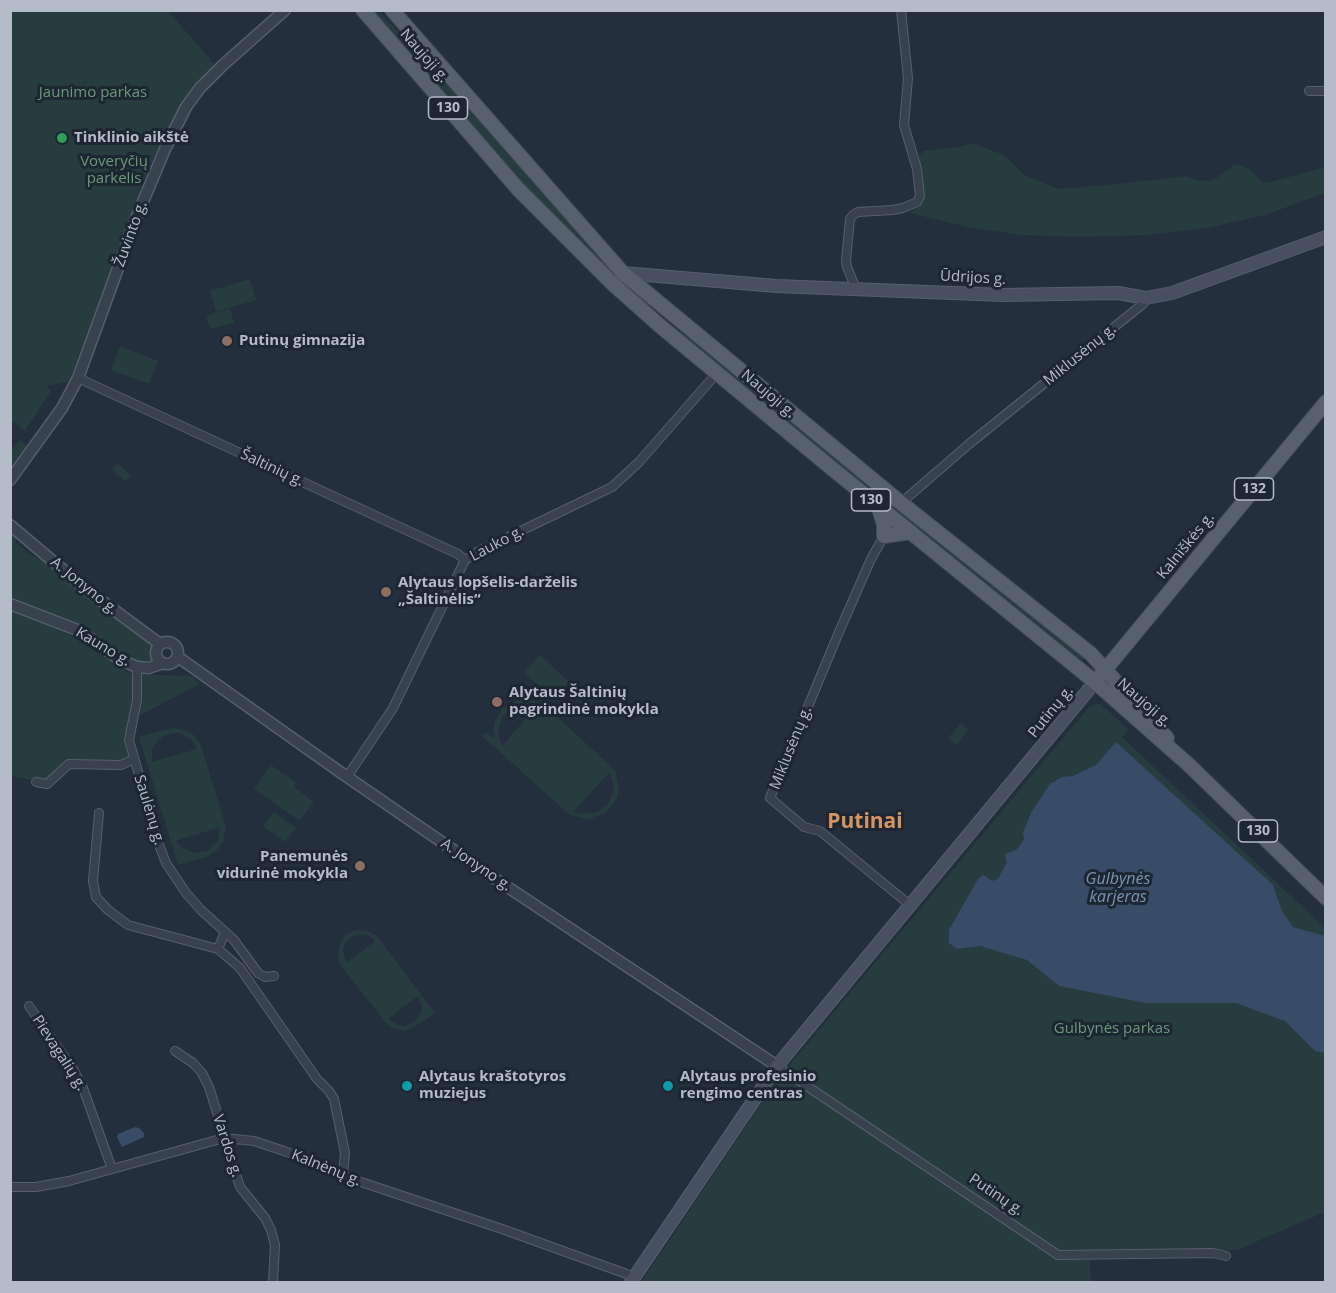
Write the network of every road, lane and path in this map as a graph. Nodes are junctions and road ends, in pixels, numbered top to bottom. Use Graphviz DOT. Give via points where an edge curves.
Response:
graph roads {
  1 [pos="285,10"];
  2 [pos="363,10"];
  3 [pos="392,10"];
  4 [pos="901,10"];
  5 [pos="1326,90"];
  6 [pos="1309,91"];
  7 [pos="1326,237"];
  8 [pos="623,273"];
  9 [pos="613,284"];
  10 [pos="856,289"];
  11 [pos="1146,298"];
  12 [pos="717,373"];
  13 [pos="78,378"];
  14 [pos="1326,402"];
  15 [pos="10,480"];
  16 [pos="901,503"];
  17 [pos="878,506"];
  18 [pos="10,525"];
  19 [pos="911,532"];
  20 [pos="884,536"];
  21 [pos="465,560"];
  22 [pos="10,604"];
  23 [pos="160,644"];
  24 [pos="178,657"];
  25 [pos="163,663"];
  26 [pos="137,667"];
  27 [pos="1105,669"];
  28 [pos="1095,682"];
  29 [pos="134,759"];
  30 [pos="1190,765"];
  31 [pos="347,777"];
  32 [pos="36,782"];
  33 [pos="99,813"];
  34 [pos="1326,898"];
  35 [pos="910,905"];
  36 [pos="225,932"];
  37 [pos="218,949"];
  38 [pos="274,976"];
  39 [pos="29,1006"];
  40 [pos="175,1051"];
  41 [pos="777,1066"];
  42 [pos="224,1138"];
  43 [pos="112,1168"];
  44 [pos="343,1175"];
  45 [pos="10,1187"];
  46 [pos="1226,1256"];
  47 [pos="633,1280"];
  48 [pos="273,1282"];
  1 -- 13 [label="street, Žuvinto g." via="223,65 186,107 140,208"];
  2 -- 9 [label="main road, Naujoji g. / 130" via="518,189"];
  3 -- 8 [label="main road, Naujoji g. / 130"];
  4 -- 10 [label="street" via="908,78 904,124 920,196 917,202 903,208 858,212 850,219 846,260"];
  5 -- 6 [label="street"];
  7 -- 11 [label="main road, Ūdrijos g." via="1172,293"];
  8 -- 9 [label="main road"];
  8 -- 10 [label="main road, Ūdrijos g."];
  8 -- 16 [label="main road, Naujoji g. / 130"];
  9 -- 12 [label="main road, Naujoji g. / 130"];
  10 -- 11 [label="main road, Ūdrijos g." via="1003,295 1118,292"];
  11 -- 16 [label="street, Miklusėnų g."];
  12 -- 17 [label="main road, Naujoji g. / 130"];
  12 -- 21 [label="street, Lauko g." via="612,487"];
  13 -- 15 [label="street, Žuvinto g." via="62,408"];
  13 -- 21 [label="street, Šaltinių g."];
  14 -- 27 [label="main road, Kalniškės g. / 132"];
  16 -- 27 [label="main road, Naujoji g. / 130"];
  17 -- 19 [label="main road, Naujoji g. / 130"];
  17 -- 20 [label="main road"];
  18 -- 23 [label="street, A. Jonyno g." via="87,590"];
  19 -- 20 [label="main road"];
  19 -- 28 [label="main road, Naujoji g. / 130"];
  20 -- 35 [label="street, Miklusėnų g." via="770,798 804,827 820,831"];
  21 -- 31 [label="street, Lauko g." via="393,708"];
  22 -- 26 [label="street, Kauno g." via="80,631 120,660"];
  23 -- 24 [label="street" via="175,645"];
  23 -- 25 [label="street" via="156,656"];
  24 -- 25 [label="street" via="173,663"];
  24 -- 31 [label="street, A. Jonyno g."];
  25 -- 26 [label="street, Kauno g."];
  26 -- 29 [label="street, Saulėnų g." via="137,700 129,740"];
  27 -- 28 [label="main road, Kalniškės g. / 132"];
  27 -- 30 [label="main road, Naujoji g."];
  28 -- 30 [label="main road, Naujoji g. / 130"];
  28 -- 35 [label="main road, Putinų g."];
  29 -- 32 [label="street" via="121,765 69,764 47,784"];
  29 -- 36 [label="street, Saulėnų g." via="166,863 186,893"];
  30 -- 34 [label="main road, Naujoji g. / 130"];
  31 -- 41 [label="street, A. Jonyno g."];
  33 -- 37 [label="street" via="93,881 96,897 128,925"];
  35 -- 41 [label="main road, Putinų g."];
  36 -- 37 [label="street"];
  36 -- 38 [label="street, Saulėnų g." via="258,973"];
  37 -- 44 [label="street" via="240,968 334,1099 345,1152"];
  39 -- 43 [label="street, Pievagalių g." via="83,1088"];
  40 -- 42 [label="street, Vardos g." via="202,1072"];
  41 -- 46 [label="street, Putinų g." via="1058,1255"];
  41 -- 47 [label="main road, Putinų g."];
  42 -- 43 [label="street, Kalnėnų g."];
  42 -- 44 [label="street, Kalnėnų g." via="254,1141"];
  42 -- 48 [label="street, Vardos g." via="240,1187 271,1230 275,1245"];
  43 -- 45 [label="street, Kalnėnų g." via="69,1182"];
  44 -- 47 [label="street, Kalnėnų g." via="526,1237"];
}
